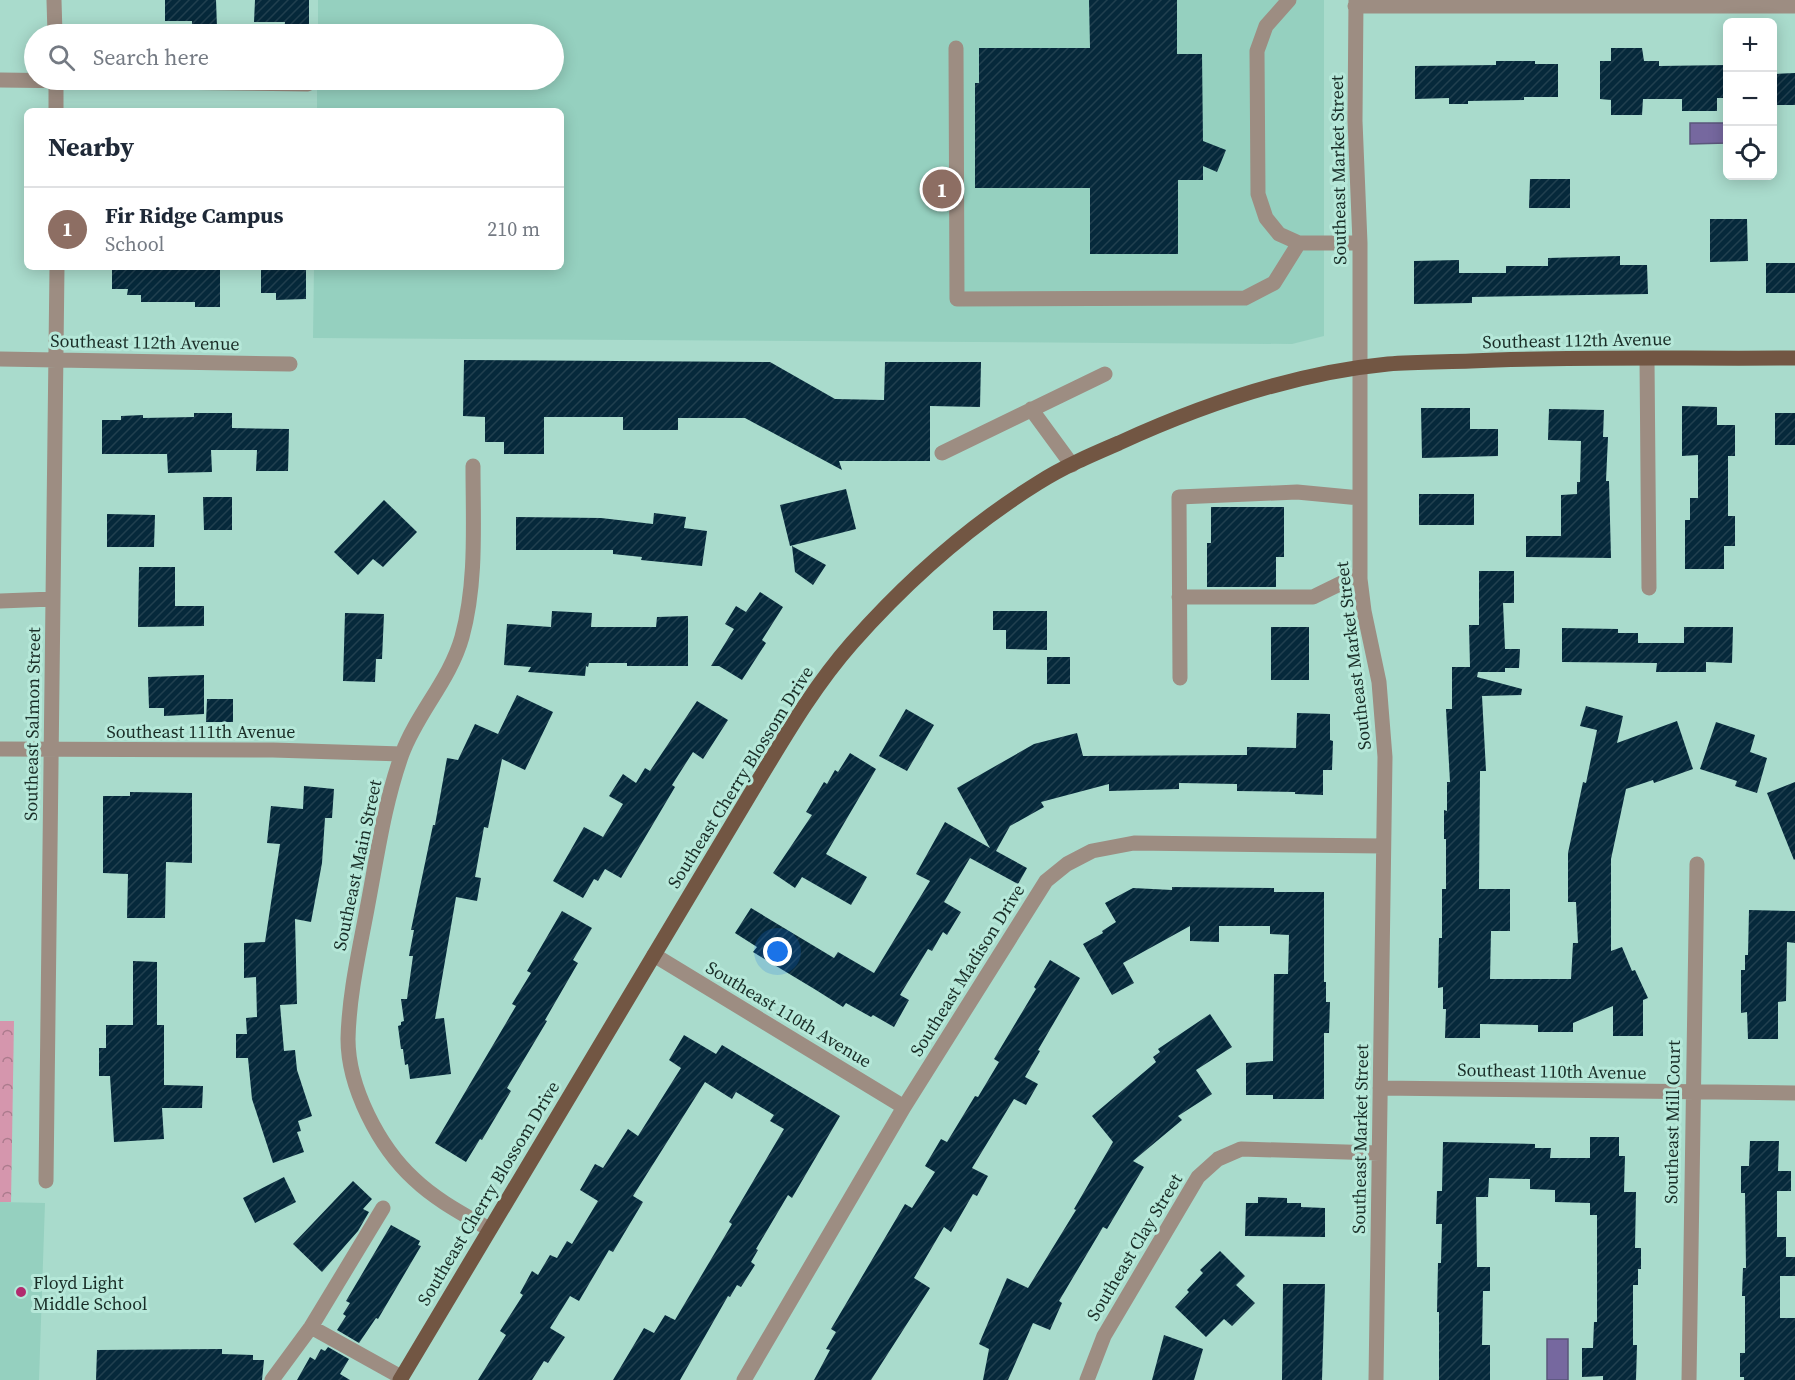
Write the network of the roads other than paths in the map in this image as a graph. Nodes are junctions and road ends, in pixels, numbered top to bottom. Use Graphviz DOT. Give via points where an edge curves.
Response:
graph roads {
  1 [pos="54,0"];
  2 [pos="1288,0"];
  3 [pos="1355,3"];
  4 [pos="1795,6"];
  5 [pos="55,24"];
  6 [pos="956,48"];
  7 [pos="0,80"];
  8 [pos="24,80"];
  9 [pos="56,90"];
  10 [pos="56,108"];
  11 [pos="1299,243"];
  12 [pos="1360,243"];
  13 [pos="57,270"];
  14 [pos="1795,358"];
  15 [pos="0,359"];
  16 [pos="1647,359"];
  17 [pos="57,360"];
  18 [pos="290,364"];
  19 [pos="1360,368"];
  20 [pos="1105,374"];
  21 [pos="1031,409"];
  22 [pos="942,453"];
  23 [pos="1072,465"];
  24 [pos="473,466"];
  25 [pos="1360,498"];
  26 [pos="1360,574"];
  27 [pos="1649,588"];
  28 [pos="1179,597"];
  29 [pos="53,599"];
  30 [pos="0,601"];
  31 [pos="1180,678"];
  32 [pos="0,749"];
  33 [pos="51,750"];
  34 [pos="402,754"];
  35 [pos="1383,846"];
  36 [pos="1697,864"];
  37 [pos="654,955"];
  38 [pos="1380,1088"];
  39 [pos="1692,1092"];
  40 [pos="1795,1094"];
  41 [pos="904,1107"];
  42 [pos="1379,1153"];
  43 [pos="46,1181"];
  44 [pos="383,1208"];
  45 [pos="489,1229"];
  46 [pos="311,1327"];
  47 [pos="400,1378"];
  48 [pos="272,1380"];
  49 [pos="744,1380"];
  50 [pos="1087,1380"];
  51 [pos="1376,1380"];
  52 [pos="1689,1380"];
  1 -- 5 [label="street"];
  2 -- 11 [label="street" via="1266,26 1257,51 1258,194 1266,218 1279,234"];
  3 -- 4 [label="street"];
  3 -- 12 [label="street, Southeast Market Street"];
  6 -- 11 [label="street" via="957,299 1245,298 1274,283"];
  7 -- 8 [label="street"];
  9 -- 10 [label="street"];
  11 -- 12 [label="street"];
  12 -- 19 [label="street, Southeast Market Street"];
  13 -- 17 [label="street, Southeast Salmon Street"];
  14 -- 16 [label="main road, Southeast 112th Avenue"];
  15 -- 17 [label="street, Southeast 112th Avenue"];
  16 -- 19 [label="main road, Southeast 112th Avenue" via="1521,359"];
  16 -- 27 [label="street"];
  17 -- 18 [label="street, Southeast 112th Avenue"];
  17 -- 29 [label="street, Southeast Salmon Street"];
  19 -- 23 [label="main road, Southeast Cherry Blossom Drive" via="1219,402 1155,426"];
  19 -- 25 [label="street, Southeast Market Street"];
  20 -- 21 [label="street"];
  21 -- 22 [label="street"];
  21 -- 23 [label="street"];
  23 -- 37 [label="main road, Southeast Cherry Blossom Drive" via="1025,492 950,548 850,645 790,727"];
  24 -- 34 [label="street, Southeast Main Street" via="472,587 461,639"];
  25 -- 26 [label="street, Southeast Market Street"];
  25 -- 28 [label="street" via="1297,492 1179,497"];
  26 -- 28 [label="street" via="1313,597"];
  26 -- 35 [label="street, Southeast Market Street" via="1384,728"];
  28 -- 31 [label="street"];
  29 -- 30 [label="street"];
  29 -- 33 [label="street, Southeast Salmon Street"];
  32 -- 33 [label="street, Southeast 111th Avenue"];
  33 -- 34 [label="street, Southeast 111th Avenue"];
  33 -- 43 [label="street, Southeast Salmon Street"];
  34 -- 45 [label="street, Southeast Main Street" via="384,817 352,987 348,1041 352,1074 369,1117 389,1151 413,1179"];
  35 -- 38 [label="street, Southeast Market Street"];
  35 -- 41 [label="street, Southeast Madison Drive" via="1134,843 1092,851 1067,864 1046,881"];
  36 -- 39 [label="street, Southeast Mill Court"];
  37 -- 41 [label="street, Southeast 110th Avenue"];
  37 -- 45 [label="main road, Southeast Cherry Blossom Drive"];
  38 -- 39 [label="street, Southeast 110th Avenue"];
  38 -- 42 [label="street, Southeast Market Street"];
  39 -- 40 [label="street, Southeast 110th Avenue"];
  39 -- 52 [label="street, Southeast Mill Court"];
  41 -- 49 [label="street, Southeast Madison Drive"];
  42 -- 50 [label="street, Southeast Clay Street" via="1241,1149 1218,1159 1198,1177 1104,1336"];
  42 -- 51 [label="street, Southeast Market Street"];
  44 -- 46 [label="street"];
  45 -- 47 [label="main road, Southeast Cherry Blossom Drive"];
  46 -- 47 [label="street"];
  46 -- 48 [label="street"];
}
